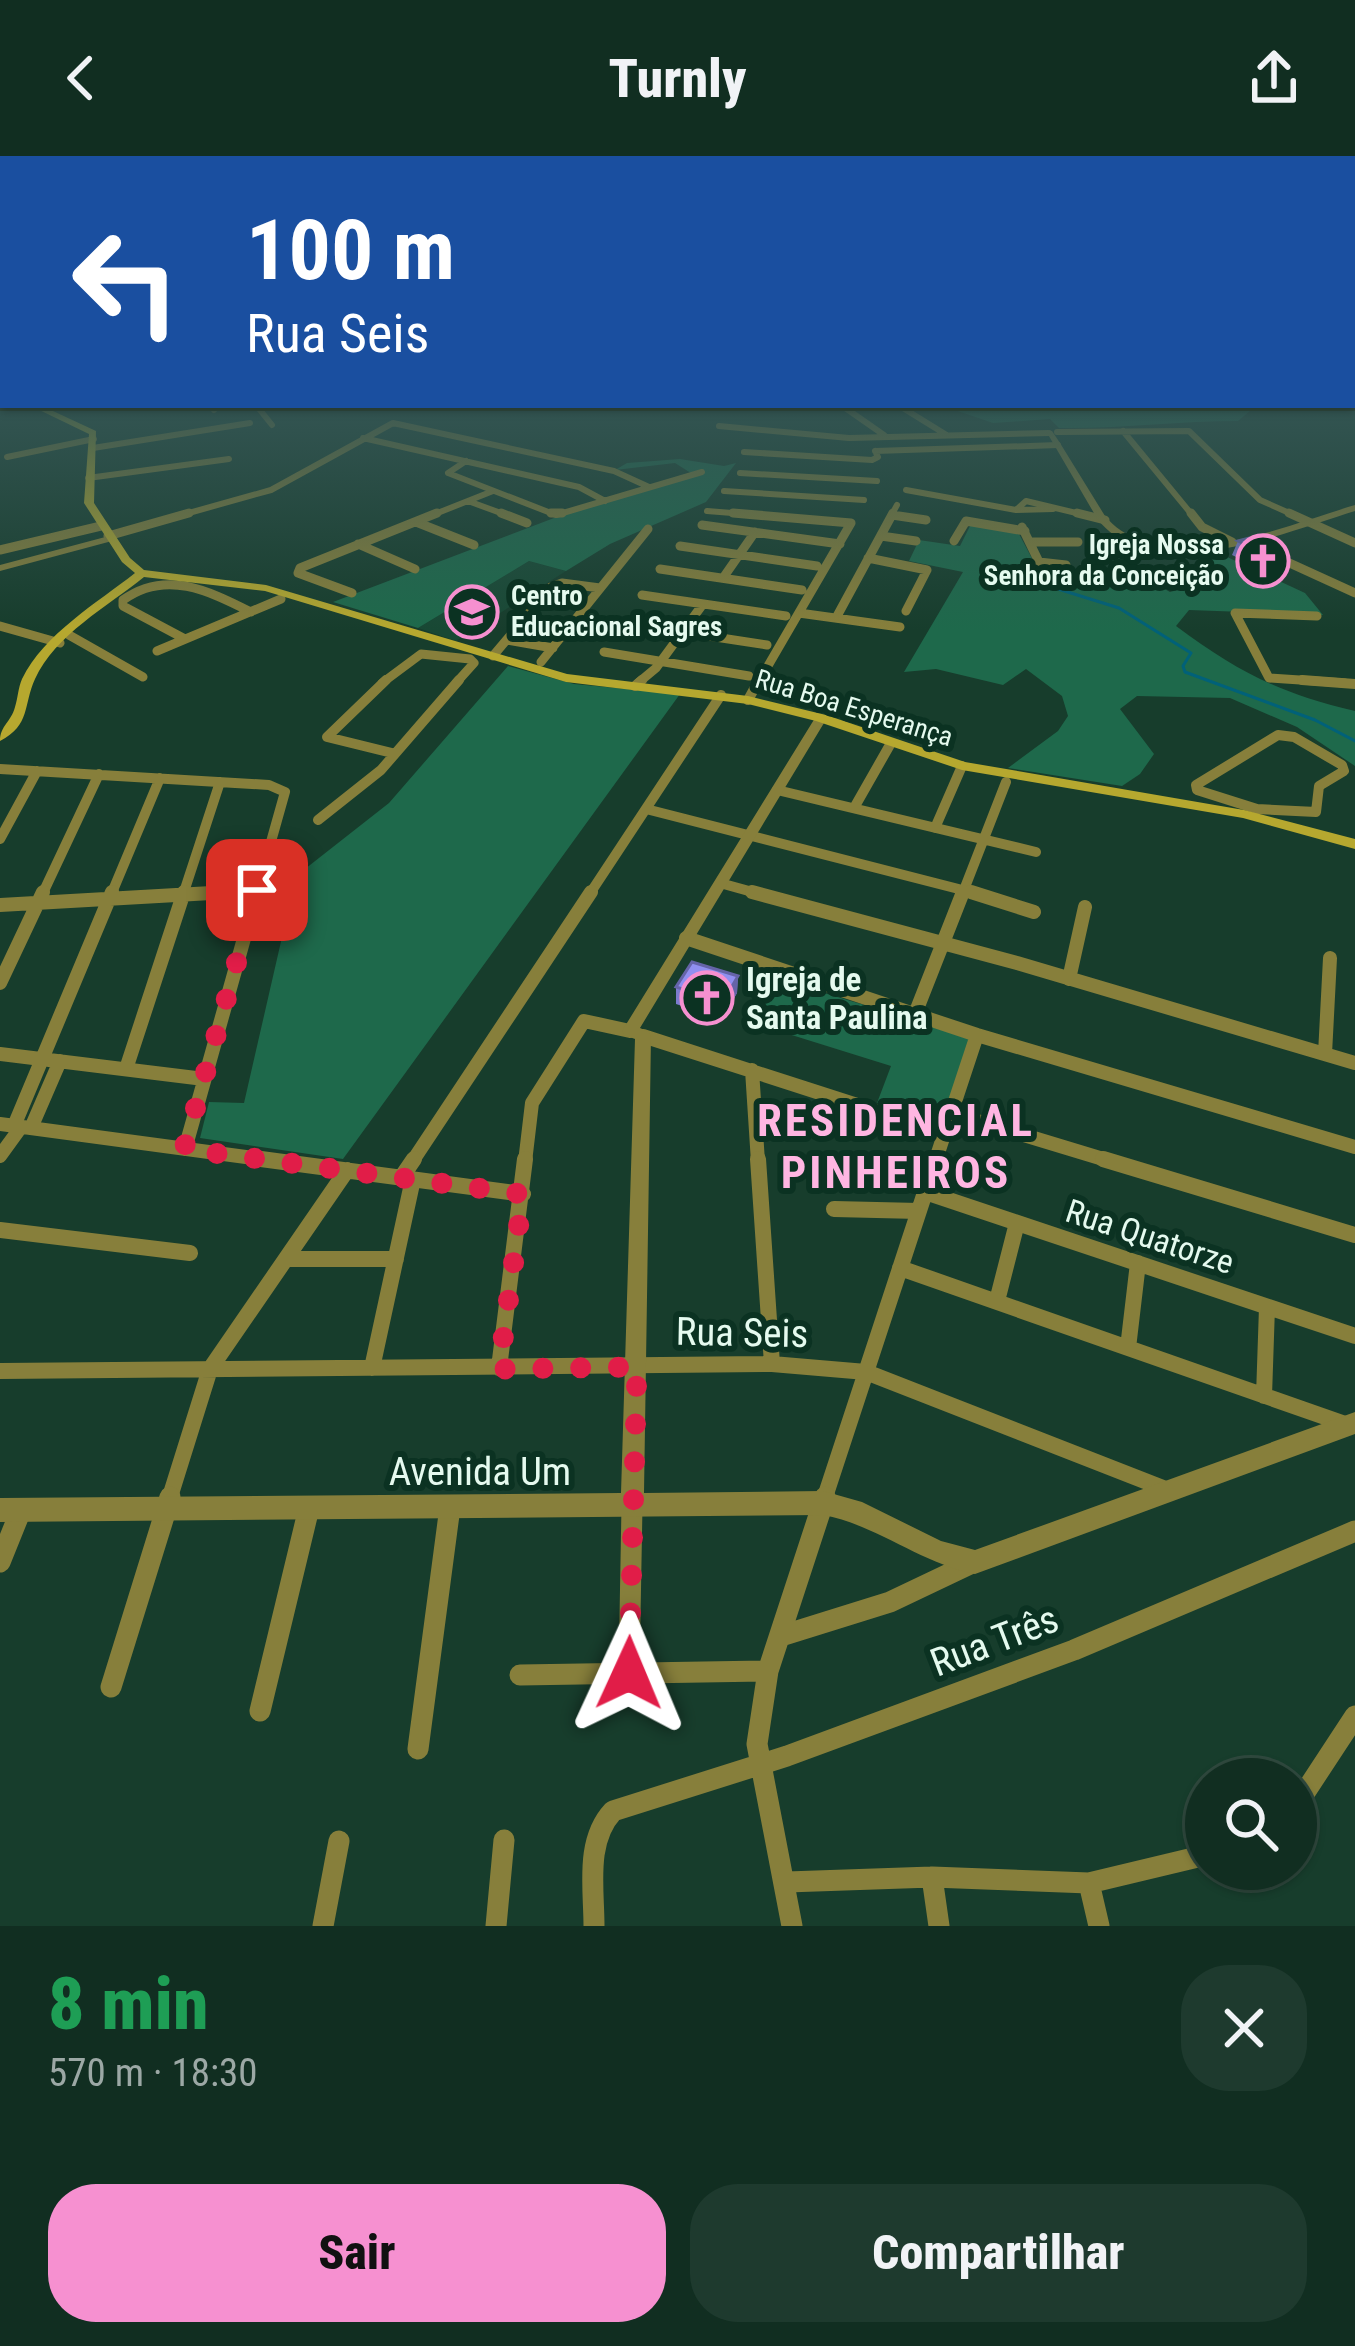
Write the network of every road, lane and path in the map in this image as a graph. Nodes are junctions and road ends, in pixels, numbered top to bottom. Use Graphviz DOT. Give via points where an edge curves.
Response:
graph roads {
  1 [pos="90,466"];
  2 [pos="180,466"];
  3 [pos="314,466"];
  4 [pos="459,466"];
  5 [pos="486,466"];
  6 [pos="589,466"];
  7 [pos="671,466"];
  8 [pos="1075,466"];
  9 [pos="1077,466"];
  10 [pos="1152,466"];
  11 [pos="1223,466"];
  12 [pos="702,472"];
  13 [pos="740,472"];
  14 [pos="691,476"];
  15 [pos="802,476"];
  16 [pos="88,478"];
  17 [pos="877,481"];
  18 [pos="1090,484"];
  19 [pos="649,488"];
  20 [pos="906,490"];
  21 [pos="493,491"];
  22 [pos="724,491"];
  23 [pos="792,495"];
  24 [pos="1104,498"];
  25 [pos="864,500"];
  26 [pos="468,501"];
  27 [pos="605,501"];
  28 [pos="1355,508"];
  29 [pos="707,511"];
  30 [pos="1019,511"];
  31 [pos="780,515"];
  32 [pos="926,520"];
  33 [pos="1105,520"];
  34 [pos="1306,520"];
  35 [pos="416,522"];
  36 [pos="527,523"];
  37 [pos="702,525"];
  38 [pos="648,529"];
  39 [pos="755,532"];
  40 [pos="106,534"];
  41 [pos="880,536"];
  42 [pos="1027,536"];
  43 [pos="1231,540"];
  44 [pos="916,541"];
  45 [pos="954,541"];
  46 [pos="1078,542"];
  47 [pos="1355,543"];
  48 [pos="358,544"];
  49 [pos="840,544"];
  50 [pos="474,545"];
  51 [pos="680,546"];
  52 [pos="0,550"];
  53 [pos="740,554"];
  54 [pos="868,558"];
  55 [pos="1066,565"];
  56 [pos="817,566"];
  57 [pos="0,568"];
  58 [pos="415,569"];
  59 [pos="659,569"];
  60 [pos="140,578"];
  61 [pos="723,578"];
  62 [pos="601,588"];
  63 [pos="1352,589"];
  64 [pos="802,590"];
  65 [pos="352,592"];
  66 [pos="643,595"];
  67 [pos="281,599"];
  68 [pos="704,604"];
  69 [pos="906,611"];
  70 [pos="251,612"];
  71 [pos="799,613"];
  72 [pos="786,616"];
  73 [pos="1317,616"];
  74 [pos="836,618"];
  75 [pos="623,623"];
  76 [pos="0,626"];
  77 [pos="900,627"];
  78 [pos="682,632"];
  79 [pos="64,639"];
  80 [pos="185,639"];
  81 [pos="507,640"];
  82 [pos="767,645"];
  83 [pos="553,647"];
  84 [pos="157,651"];
  85 [pos="604,652"];
  86 [pos="480,656"];
  87 [pos="541,662"];
  88 [pos="658,665"];
  89 [pos="749,676"];
  90 [pos="143,677"];
  91 [pos="1355,684"];
  92 [pos="642,687"];
  93 [pos="721,695"];
  94 [pos="748,700"];
  95 [pos="821,718"];
  96 [pos="0,737"];
  97 [pos="891,743"];
  98 [pos="392,753"];
  99 [pos="962,766"];
  100 [pos="0,769"];
  101 [pos="37,771"];
  102 [pos="1344,771"];
  103 [pos="99,774"];
  104 [pos="160,778"];
  105 [pos="220,782"];
  106 [pos="1006,782"];
  107 [pos="777,790"];
  108 [pos="854,808"];
  109 [pos="646,809"];
  110 [pos="318,820"];
  111 [pos="934,828"];
  112 [pos="750,834"];
  113 [pos="0,839"];
  114 [pos="984,839"];
  115 [pos="1355,844"];
  116 [pos="1036,852"];
  117 [pos="720,883"];
  118 [pos="257,890"];
  119 [pos="964,890"];
  120 [pos="187,895"];
  121 [pos="112,899"];
  122 [pos="39,903"];
  123 [pos="0,905"];
  124 [pos="1085,907"];
  125 [pos="1034,912"];
  126 [pos="686,938"];
  127 [pos="943,943"];
  128 [pos="1330,958"];
  129 [pos="1069,979"];
  130 [pos="0,983"];
  131 [pos="915,1014"];
  132 [pos="636,1034"];
  133 [pos="977,1035"];
  134 [pos="0,1054"];
  135 [pos="1325,1054"];
  136 [pos="53,1060"];
  137 [pos="1355,1063"];
  138 [pos="126,1069"];
  139 [pos="752,1070"];
  140 [pos="204,1079"];
  141 [pos="951,1113"];
  142 [pos="16,1126"];
  143 [pos="944,1133"];
  144 [pos="1355,1147"];
  145 [pos="184,1149"];
  146 [pos="0,1156"];
  147 [pos="347,1170"];
  148 [pos="407,1178"];
  149 [pos="925,1192"];
  150 [pos="523,1194"];
  151 [pos="834,1209"];
  152 [pos="919,1211"];
  153 [pos="1017,1223"];
  154 [pos="0,1230"];
  155 [pos="1355,1235"];
  156 [pos="190,1252"];
  157 [pos="286,1259"];
  158 [pos="396,1259"];
  159 [pos="1138,1264"];
  160 [pos="901,1268"];
  161 [pos="997,1301"];
  162 [pos="1267,1306"];
  163 [pos="1355,1336"];
  164 [pos="1128,1348"];
  165 [pos="772,1364"];
  166 [pos="637,1367"];
  167 [pos="372,1368"];
  168 [pos="210,1369"];
  169 [pos="499,1369"];
  170 [pos="0,1371"];
  171 [pos="866,1372"];
  172 [pos="1264,1396"];
  173 [pos="1352,1424"];
  174 [pos="1173,1492"];
  175 [pos="824,1503"];
  176 [pos="632,1506"];
  177 [pos="450,1507"];
  178 [pos="309,1508"];
  179 [pos="166,1509"];
  180 [pos="10,1510"];
  181 [pos="1355,1531"];
  182 [pos="0,1562"];
  183 [pos="975,1562"];
  184 [pos="781,1636"];
  185 [pos="767,1671"];
  186 [pos="629,1673"];
  187 [pos="520,1675"];
  188 [pos="111,1687"];
  189 [pos="260,1711"];
  190 [pos="1355,1715"];
  191 [pos="418,1749"];
  192 [pos="761,1766"];
  193 [pos="1317,1774"];
  194 [pos="339,1840"];
  195 [pos="504,1840"];
  196 [pos="1185,1860"];
  197 [pos="932,1877"];
  198 [pos="787,1882"];
  199 [pos="1089,1883"];
  200 [pos="323,1926"];
  201 [pos="496,1926"];
  202 [pos="594,1926"];
  203 [pos="792,1926"];
  204 [pos="939,1926"];
  205 [pos="1099,1926"];
  1 -- 16 [label="main road"];
  2 -- 16 [label="street"];
  3 -- 40 [label="street" via="271,490"];
  4 -- 21 [label="street" via="448,473"];
  5 -- 27 [label="street" via="579,487"];
  6 -- 19 [label="street"];
  7 -- 14 [label="street"];
  8 -- 18 [label="street"];
  9 -- 18 [label="street"];
  10 -- 43 [label="street" via="1202,526"];
  11 -- 34 [label="street" via="1257,498"];
  12 -- 14 [label="street"];
  13 -- 15 [label="street"];
  14 -- 19 [label="street"];
  15 -- 17 [label="street"];
  15 -- 23 [label="street"];
  16 -- 40 [label="main road" via="89,503"];
  18 -- 33 [label="street"];
  19 -- 27 [label="street"];
  20 -- 30 [label="street"];
  21 -- 26 [label="street"];
  21 -- 27 [label="street" via="556,515"];
  22 -- 23 [label="street"];
  23 -- 25 [label="street"];
  23 -- 31 [label="street"];
  24 -- 43 [label="street" via="1123,529 1147,541"];
  26 -- 35 [label="street"];
  26 -- 36 [label="street"];
  28 -- 34 [label="street"];
  29 -- 31 [label="street"];
  30 -- 33 [label="street" via="1024,501"];
  30 -- 42 [label="street"];
  31 -- 49 [label="street" via="844,520 851,526"];
  32 -- 41 [label="street" via="895,510"];
  33 -- 43 [label="street" via="1124,537 1178,550"];
  34 -- 43 [label="street"];
  34 -- 43 [label="street"];
  34 -- 47 [label="street"];
  35 -- 48 [label="street"];
  35 -- 50 [label="street"];
  37 -- 39 [label="street"];
  38 -- 62 [label="street"];
  39 -- 49 [label="street"];
  39 -- 53 [label="street"];
  40 -- 52 [label="street"];
  40 -- 57 [label="street"];
  40 -- 60 [label="main road"];
  41 -- 44 [label="street"];
  41 -- 54 [label="street"];
  42 -- 45 [label="street" via="966,521"];
  42 -- 46 [label="street"];
  42 -- 55 [label="street" via="1040,562"];
  43 -- 63 [label="street"];
  48 -- 58 [label="street"];
  48 -- 65 [label="street" via="298,573"];
  49 -- 71 [label="street"];
  51 -- 53 [label="street"];
  53 -- 56 [label="street"];
  53 -- 61 [label="street"];
  54 -- 69 [label="street" via="927,570"];
  54 -- 74 [label="street"];
  59 -- 61 [label="street"];
  60 -- 79 [label="main road"];
  60 -- 86 [label="main road, Rua Boa Esperança" via="301,591"];
  61 -- 64 [label="street"];
  62 -- 81 [label="street" via="555,585"];
  62 -- 83 [label="street"];
  66 -- 68 [label="street"];
  67 -- 70 [label="street"];
  68 -- 72 [label="street"];
  68 -- 78 [label="street"];
  70 -- 80 [label="street"];
  70 -- 80 [label="street" via="181,584 145,587 123,600"];
  71 -- 74 [label="street"];
  71 -- 94 [label="street"];
  73 -- 91 [label="street" via="1235,613 1269,678"];
  74 -- 77 [label="street"];
  75 -- 78 [label="street"];
  76 -- 79 [label="street"];
  78 -- 82 [label="street"];
  78 -- 88 [label="street"];
  79 -- 90 [label="street"];
  79 -- 96 [label="main road" via="33,672 24,712"];
  80 -- 84 [label="street"];
  81 -- 83 [label="street"];
  81 -- 86 [label="street"];
  83 -- 87 [label="street"];
  85 -- 88 [label="street"];
  86 -- 92 [label="main road, Rua Boa Esperança"];
  86 -- 98 [label="street"];
  86 -- 98 [label="street, Rua Boa Esperança" via="421,654 326,737"];
  88 -- 89 [label="street"];
  88 -- 92 [label="street"];
  92 -- 93 [label="main road, Rua Boa Esperança"];
  93 -- 94 [label="main road, Rua Boa Esperança"];
  93 -- 109 [label="street"];
  94 -- 95 [label="main road, Rua Boa Esperança"];
  95 -- 97 [label="main road, Rua Boa Esperança"];
  95 -- 107 [label="street"];
  97 -- 99 [label="main road, Rua Boa Esperança"];
  97 -- 108 [label="street"];
  98 -- 110 [label="street"];
  99 -- 111 [label="street"];
  99 -- 115 [label="main road, Rua Boa Esperança" via="1246,812"];
  100 -- 101 [label="street"];
  101 -- 103 [label="street"];
  101 -- 113 [label="street"];
  102 -- 102 [label="street" via="1319,786 1308,817 1219,801 1196,785 1278,735 1317,748"];
  103 -- 104 [label="street"];
  103 -- 122 [label="street"];
  104 -- 105 [label="street"];
  104 -- 121 [label="street"];
  105 -- 118 [label="street" via="284,792"];
  105 -- 120 [label="street"];
  106 -- 114 [label="street"];
  107 -- 108 [label="street"];
  107 -- 112 [label="street"];
  108 -- 111 [label="street"];
  109 -- 112 [label="street"];
  109 -- 148 [label="street"];
  111 -- 114 [label="street"];
  112 -- 117 [label="street"];
  112 -- 119 [label="street"];
  114 -- 116 [label="street"];
  114 -- 119 [label="street"];
  117 -- 126 [label="street"];
  117 -- 127 [label="street"];
  118 -- 120 [label="street"];
  118 -- 140 [label="street"];
  119 -- 125 [label="street"];
  119 -- 127 [label="street"];
  120 -- 121 [label="street"];
  120 -- 138 [label="street"];
  121 -- 122 [label="street"];
  121 -- 136 [label="street"];
  122 -- 123 [label="street"];
  122 -- 130 [label="street"];
  124 -- 129 [label="street"];
  126 -- 131 [label="street"];
  126 -- 132 [label="street"];
  127 -- 129 [label="street"];
  127 -- 131 [label="street"];
  128 -- 135 [label="street"];
  129 -- 135 [label="street"];
  131 -- 133 [label="street"];
  132 -- 139 [label="street"];
  132 -- 150 [label="street" via="592,1020 580,1024 532,1103"];
  132 -- 166 [label="street"];
  133 -- 141 [label="street"];
  133 -- 144 [label="street"];
  134 -- 136 [label="street"];
  135 -- 137 [label="street"];
  136 -- 138 [label="street"];
  136 -- 142 [label="street"];
  138 -- 140 [label="street"];
  139 -- 143 [label="street"];
  139 -- 165 [label="street"];
  140 -- 145 [label="street"];
  141 -- 143 [label="street"];
  141 -- 155 [label="street"];
  142 -- 145 [label="street"];
  142 -- 146 [label="street"];
  143 -- 149 [label="street"];
  145 -- 147 [label="street"];
  147 -- 148 [label="street"];
  147 -- 157 [label="street"];
  148 -- 150 [label="street"];
  148 -- 158 [label="street"];
  149 -- 152 [label="street"];
  149 -- 153 [label="street, Rua Quatorze"];
  150 -- 169 [label="street"];
  151 -- 152 [label="street"];
  152 -- 160 [label="street"];
  153 -- 159 [label="street, Rua Quatorze"];
  153 -- 161 [label="street"];
  154 -- 156 [label="street"];
  157 -- 158 [label="street"];
  157 -- 168 [label="street"];
  158 -- 167 [label="street"];
  159 -- 162 [label="street, Rua Quatorze"];
  159 -- 164 [label="street"];
  160 -- 161 [label="street"];
  160 -- 171 [label="street"];
  161 -- 164 [label="street"];
  162 -- 163 [label="street, Rua Quatorze"];
  162 -- 172 [label="street"];
  164 -- 172 [label="street"];
  165 -- 166 [label="street, Rua Seis"];
  165 -- 171 [label="street, Rua Seis"];
  166 -- 169 [label="street, Rua Seis"];
  166 -- 176 [label="street"];
  167 -- 168 [label="street, Rua Seis"];
  167 -- 169 [label="street, Rua Seis"];
  168 -- 170 [label="street, Rua Seis"];
  168 -- 179 [label="street"];
  171 -- 174 [label="street, Rua Seis"];
  171 -- 175 [label="street"];
  172 -- 173 [label="street"];
  173 -- 174 [label="street"];
  174 -- 183 [label="street"];
  175 -- 176 [label="street, Avenida Um"];
  175 -- 183 [label="street, Avenida Um"];
  175 -- 184 [label="street"];
  176 -- 177 [label="street, Avenida Um"];
  176 -- 186 [label="street"];
  177 -- 178 [label="street, Avenida Um"];
  177 -- 191 [label="street"];
  178 -- 179 [label="street, Avenida Um"];
  178 -- 189 [label="street"];
  179 -- 180 [label="street, Avenida Um"];
  179 -- 188 [label="street"];
  180 -- 182 [label="street"];
  181 -- 192 [label="street, Rua Três" via="1034,1665"];
  183 -- 184 [label="street" via="890,1602"];
  184 -- 185 [label="street"];
  185 -- 186 [label="street"];
  185 -- 192 [label="street" via="757,1724"];
  186 -- 187 [label="street"];
  190 -- 193 [label="street"];
  192 -- 198 [label="street"];
  192 -- 202 [label="street, Rua Três" via="650,1796 602,1822"];
  194 -- 200 [label="street"];
  195 -- 201 [label="street"];
  196 -- 199 [label="street"];
  197 -- 198 [label="street"];
  197 -- 199 [label="street"];
  197 -- 204 [label="street"];
  198 -- 203 [label="street"];
  199 -- 205 [label="street"];
}
